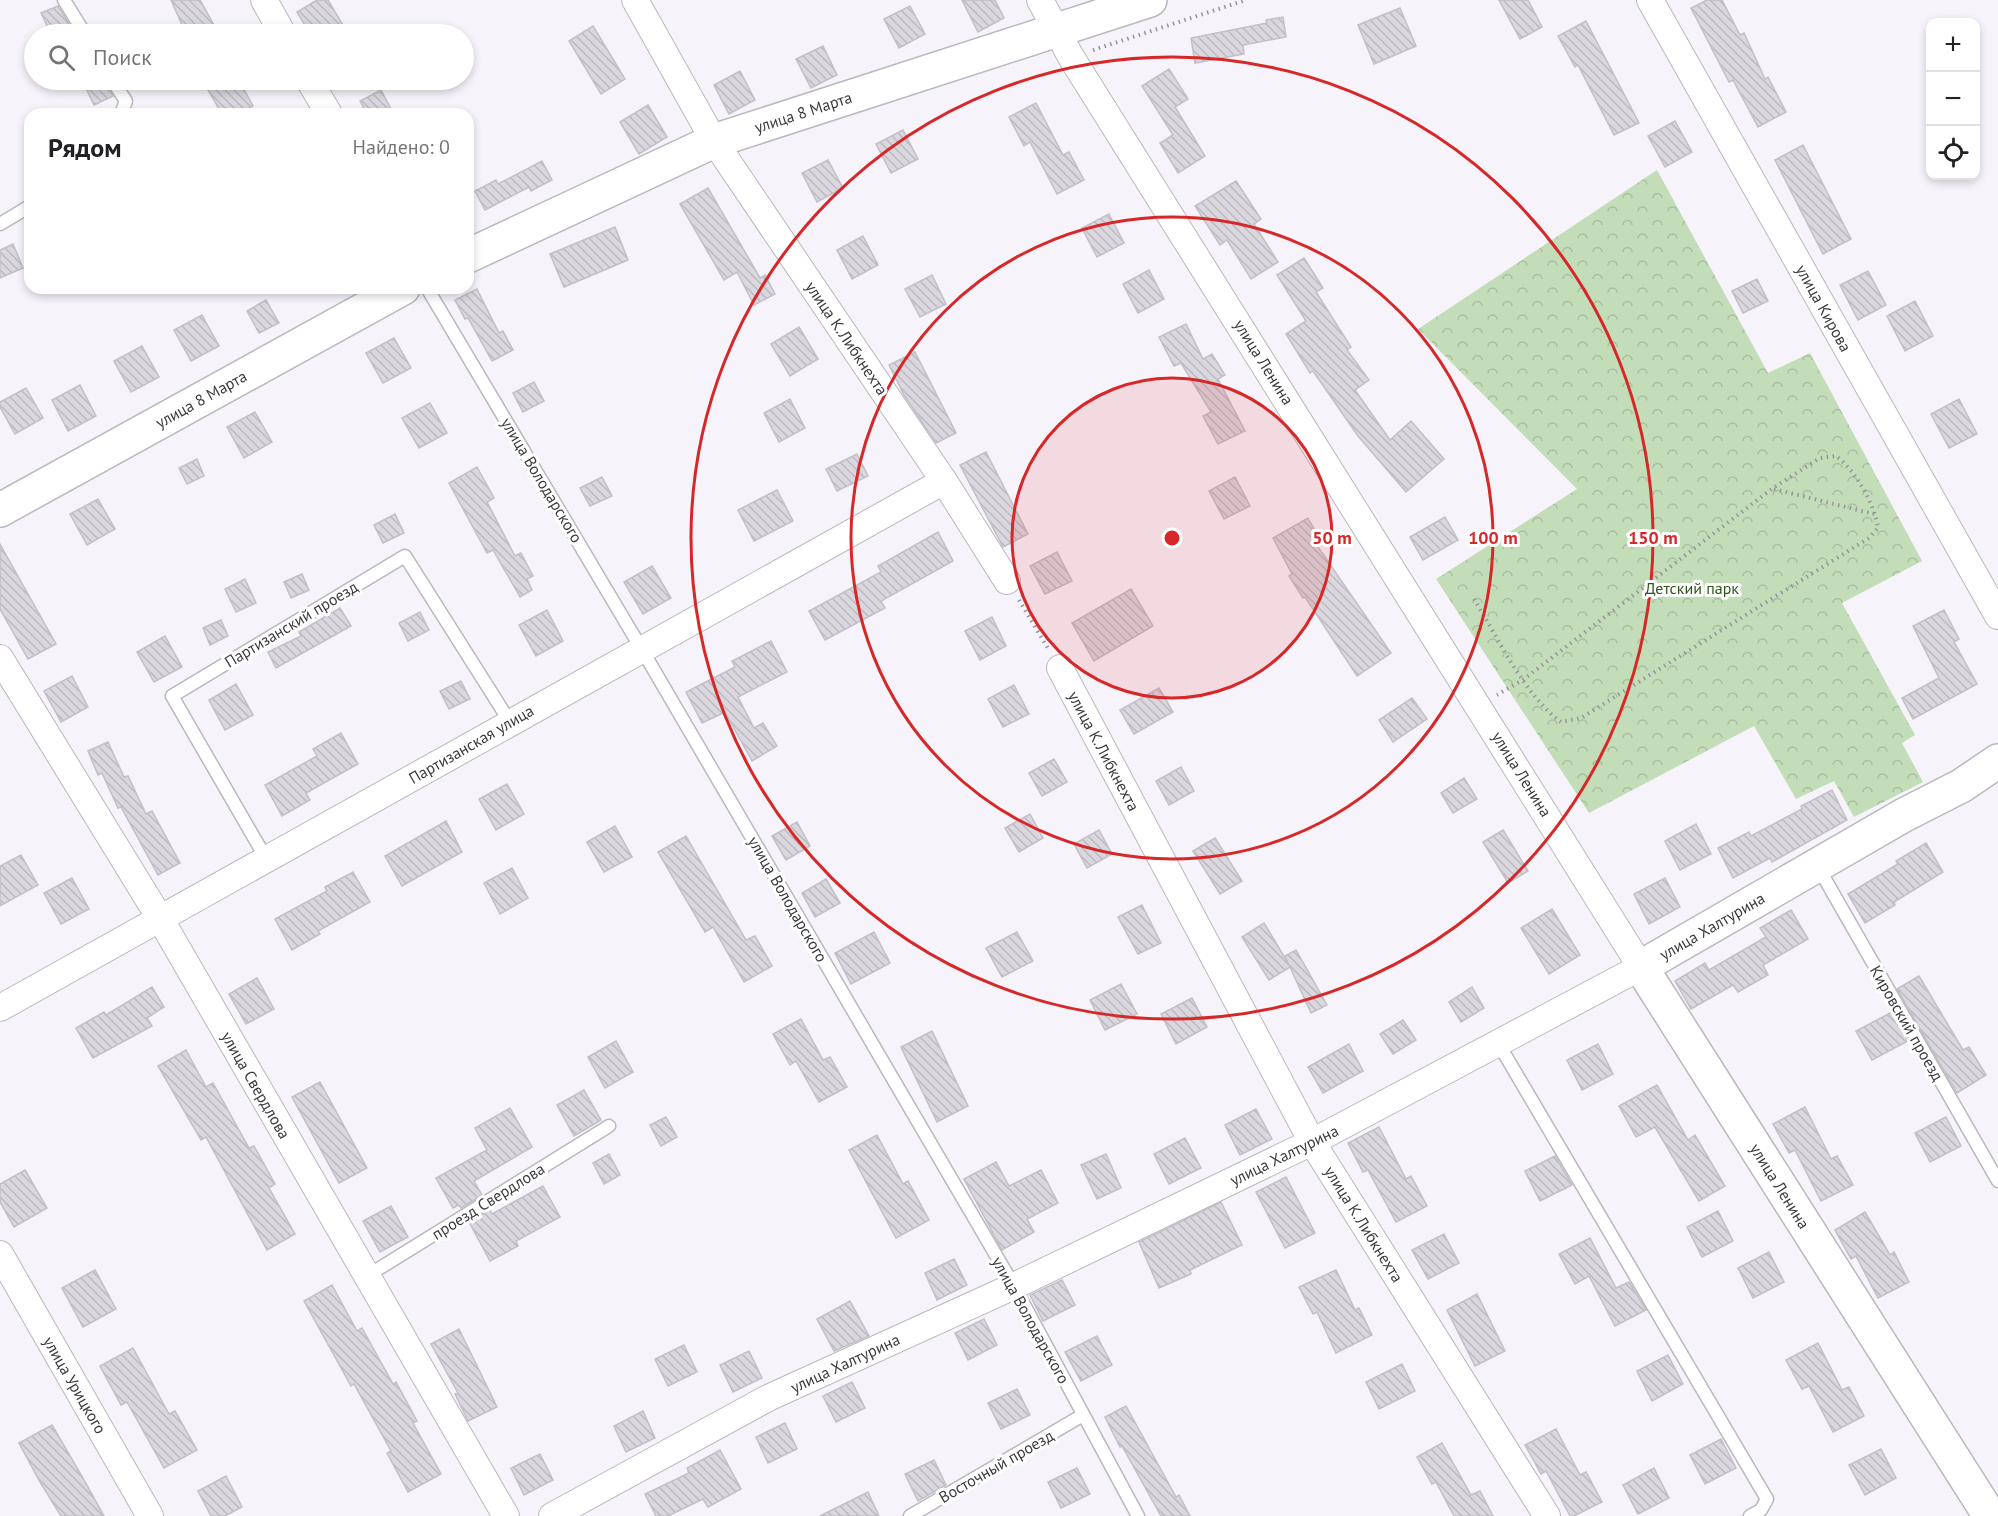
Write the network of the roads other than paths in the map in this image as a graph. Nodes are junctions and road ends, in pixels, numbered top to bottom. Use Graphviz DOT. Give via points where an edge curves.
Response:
graph roads {
  1 [pos="64,0"];
  2 [pos="264,0"];
  3 [pos="635,0"];
  4 [pos="1040,0"];
  5 [pos="1150,0"];
  6 [pos="1650,0"];
  7 [pos="79,24"];
  8 [pos="278,24"];
  9 [pos="1063,44"];
  10 [pos="119,90"];
  11 [pos="315,90"];
  12 [pos="123,108"];
  13 [pos="325,108"];
  14 [pos="714,141"];
  15 [pos="24,210"];
  16 [pos="0,224"];
  17 [pos="474,253"];
  18 [pos="392,294"];
  19 [pos="432,294"];
  20 [pos="944,481"];
  21 [pos="0,510"];
  22 [pos="1007,581"];
  23 [pos="1998,616"];
  24 [pos="641,648"];
  25 [pos="0,658"];
  26 [pos="1060,668"];
  27 [pos="510,722"];
  28 [pos="1998,761"];
  29 [pos="267,860"];
  30 [pos="1817,866"];
  31 [pos="161,920"];
  32 [pos="1641,967"];
  33 [pos="0,1008"];
  34 [pos="1498,1043"];
  35 [pos="609,1126"];
  36 [pos="1312,1142"];
  37 [pos="1998,1181"];
  38 [pos="0,1254"];
  39 [pos="367,1276"];
  40 [pos="1014,1286"];
  41 [pos="1083,1415"];
  42 [pos="150,1516"];
  43 [pos="506,1516"];
  44 [pos="552,1516"];
  45 [pos="910,1516"];
  46 [pos="1138,1516"];
  47 [pos="1547,1516"];
  48 [pos="1750,1516"];
  49 [pos="1990,1516"];
  1 -- 7 [label="lane"];
  2 -- 8 [label="street"];
  3 -- 14 [label="street, улица К.Либкнехта"];
  4 -- 9 [label="street, улица Ленина"];
  5 -- 9 [label="main road, улица 8 Марта"];
  6 -- 23 [label="street, улица Кирова"];
  9 -- 14 [label="main road, улица 8 Марта"];
  9 -- 32 [label="street, улица Ленина"];
  10 -- 12 [label="lane" via="126,101"];
  11 -- 13 [label="street"];
  14 -- 17 [label="main road, улица 8 Марта"];
  14 -- 20 [label="street, улица К.Либкнехта"];
  15 -- 16 [label="lane"];
  18 -- 21 [label="main road, улица 8 Марта"];
  19 -- 24 [label="lane, улица Володарского"];
  20 -- 22 [label="street, улица К.Либкнехта"];
  20 -- 24 [label="street, Партизанская улица"];
  24 -- 27 [label="street, Партизанская улица"];
  24 -- 40 [label="lane, улица Володарского"];
  25 -- 31 [label="street, улица Свердлова"];
  26 -- 36 [label="street, улица К.Либкнехта"];
  27 -- 29 [label="street, Партизанская улица"];
  27 -- 29 [label="lane, Партизанский проезд" via="405,556 172,696"];
  28 -- 30 [label="main road, улица Халтурина" via="1961,786"];
  29 -- 31 [label="street, Партизанская улица"];
  30 -- 32 [label="main road, улица Халтурина"];
  30 -- 37 [label="lane, Кировский проезд"];
  31 -- 33 [label="street, Партизанская улица"];
  31 -- 39 [label="street, улица Свердлова"];
  32 -- 34 [label="street, улица Халтурина"];
  32 -- 49 [label="main road, улица Ленина"];
  34 -- 36 [label="street, улица Халтурина"];
  34 -- 48 [label="lane" via="1767,1499 1761,1510"];
  35 -- 39 [label="lane, проезд Свердлова"];
  36 -- 40 [label="street, улица Халтурина"];
  36 -- 47 [label="street, улица К.Либкнехта"];
  38 -- 42 [label="street, улица Урицкого"];
  39 -- 43 [label="street, улица Свердлова"];
  40 -- 41 [label="lane, улица Володарского"];
  40 -- 44 [label="street, улица Халтурина" via="768,1398"];
  41 -- 45 [label="lane, Восточный проезд"];
  41 -- 46 [label="lane, улица Володарского"];
}
